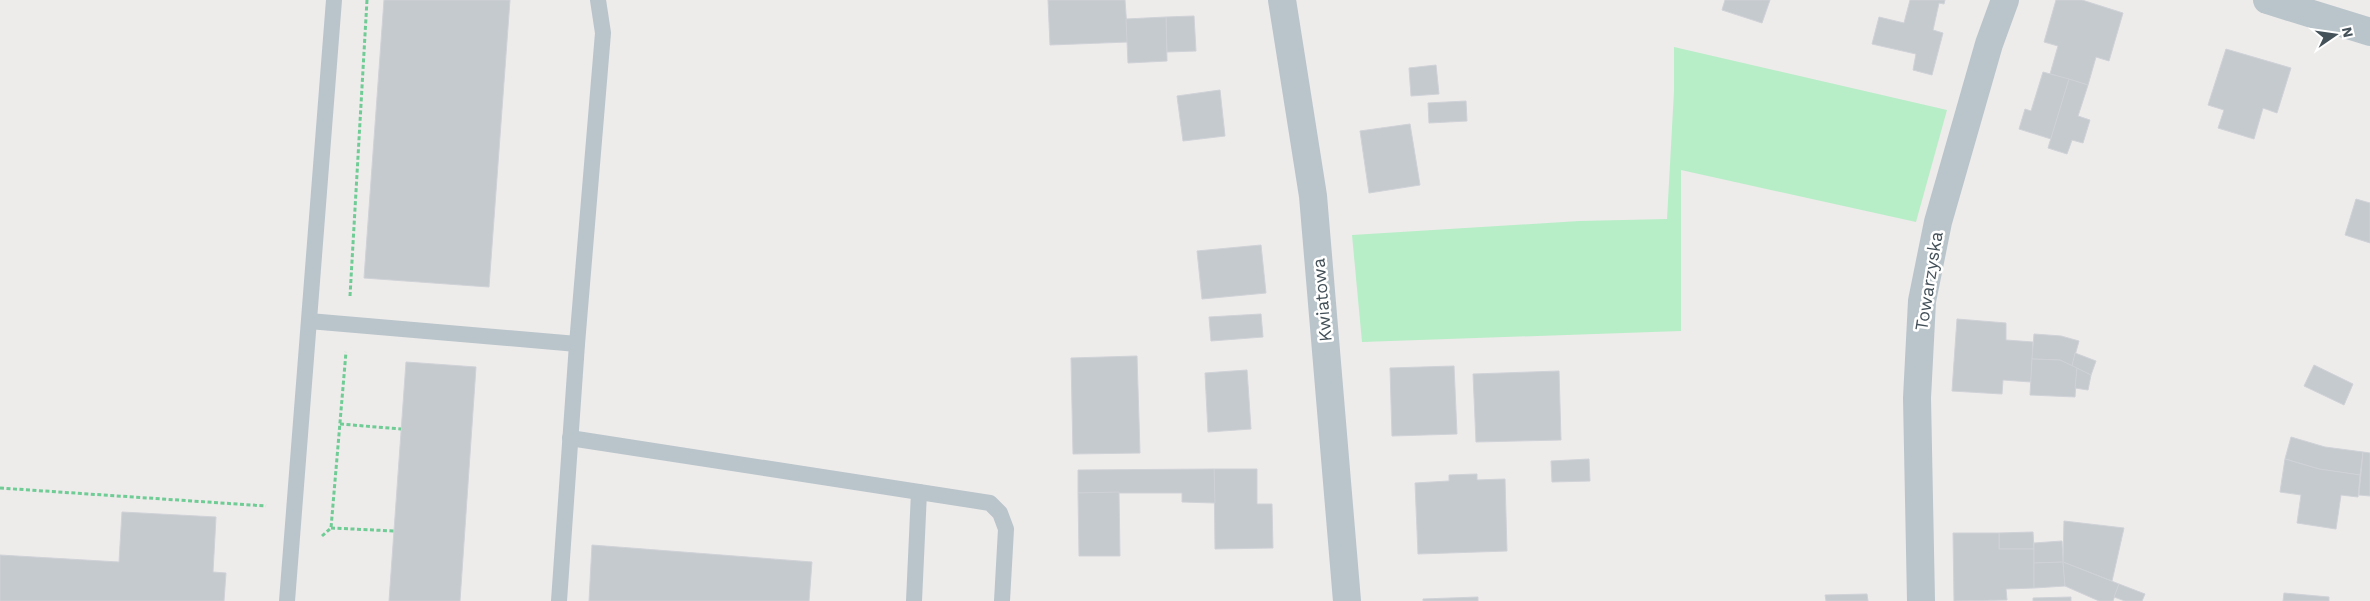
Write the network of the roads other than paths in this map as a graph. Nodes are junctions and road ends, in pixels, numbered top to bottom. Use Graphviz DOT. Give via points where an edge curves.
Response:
graph roads {
  1 [pos="334,0"];
  2 [pos="598,0"];
  3 [pos="1282,0"];
  4 [pos="2005,0"];
  5 [pos="2267,0"];
  6 [pos="2370,32"];
  7 [pos="309,321"];
  8 [pos="577,344"];
  9 [pos="570,438"];
  10 [pos="919,492"];
  11 [pos="287,601"];
  12 [pos="559,601"];
  13 [pos="914,601"];
  14 [pos="1002,601"];
  15 [pos="1347,601"];
  16 [pos="1921,601"];
  1 -- 7 [label="lane"];
  2 -- 8 [label="lane" via="603,33"];
  3 -- 15 [label="street, Kwiatowa" via="1313,196"];
  4 -- 16 [label="street, Towarzyska" via="1989,44 1938,222 1922,301 1917,398"];
  5 -- 6 [label="street"];
  7 -- 8 [label="lane"];
  7 -- 11 [label="lane"];
  8 -- 9 [label="lane"];
  9 -- 10 [label="lane"];
  9 -- 12 [label="lane"];
  10 -- 13 [label="lane"];
  10 -- 14 [label="lane" via="990,503 1000,513 1006,529"];
}
